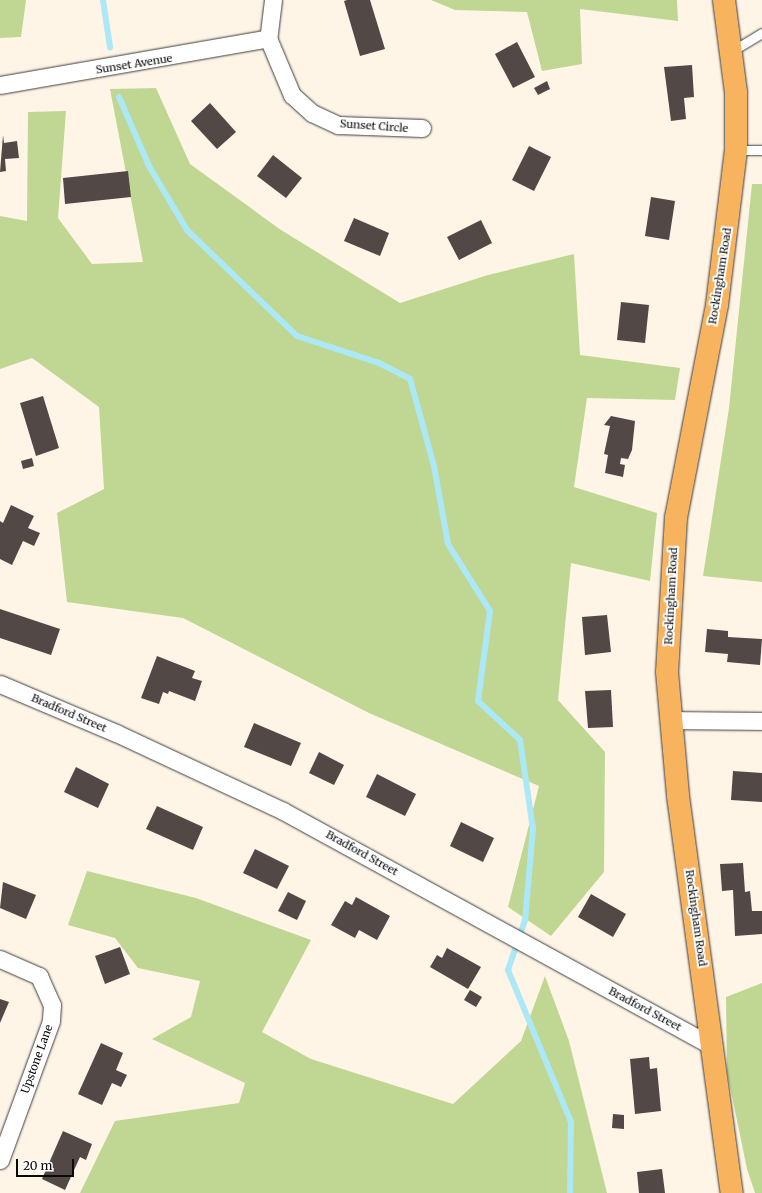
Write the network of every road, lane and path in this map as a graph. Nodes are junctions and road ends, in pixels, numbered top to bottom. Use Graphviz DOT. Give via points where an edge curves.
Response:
graph roads {
  1 [pos="273,0"];
  2 [pos="724,0"];
  3 [pos="762,33"];
  4 [pos="268,38"];
  5 [pos="731,52"];
  6 [pos="0,85"];
  7 [pos="422,128"];
  8 [pos="736,150"];
  9 [pos="762,150"];
  10 [pos="0,684"];
  11 [pos="671,720"];
  12 [pos="762,721"];
  13 [pos="0,959"];
  14 [pos="711,1045"];
  15 [pos="0,1160"];
  16 [pos="732,1193"];
  1 -- 4 [label="street"];
  2 -- 5 [label="main road, Rockingham Road"];
  3 -- 5 [label="lane"];
  4 -- 6 [label="street, Sunset Avenue"];
  4 -- 7 [label="street, Sunset Circle" via="292,95 312,113 338,124"];
  5 -- 8 [label="main road, Rockingham Road" via="736,92"];
  8 -- 9 [label="lane"];
  8 -- 11 [label="main road, Rockingham Road" via="717,305 676,517 667,672"];
  10 -- 14 [label="street, Bradford Street" via="250,794"];
  11 -- 12 [label="street"];
  11 -- 14 [label="main road, Rockingham Road"];
  13 -- 15 [label="street, Upstone Lane" via="39,976 52,1005 51,1021"];
  14 -- 16 [label="main road, Rockingham Road"];
}
